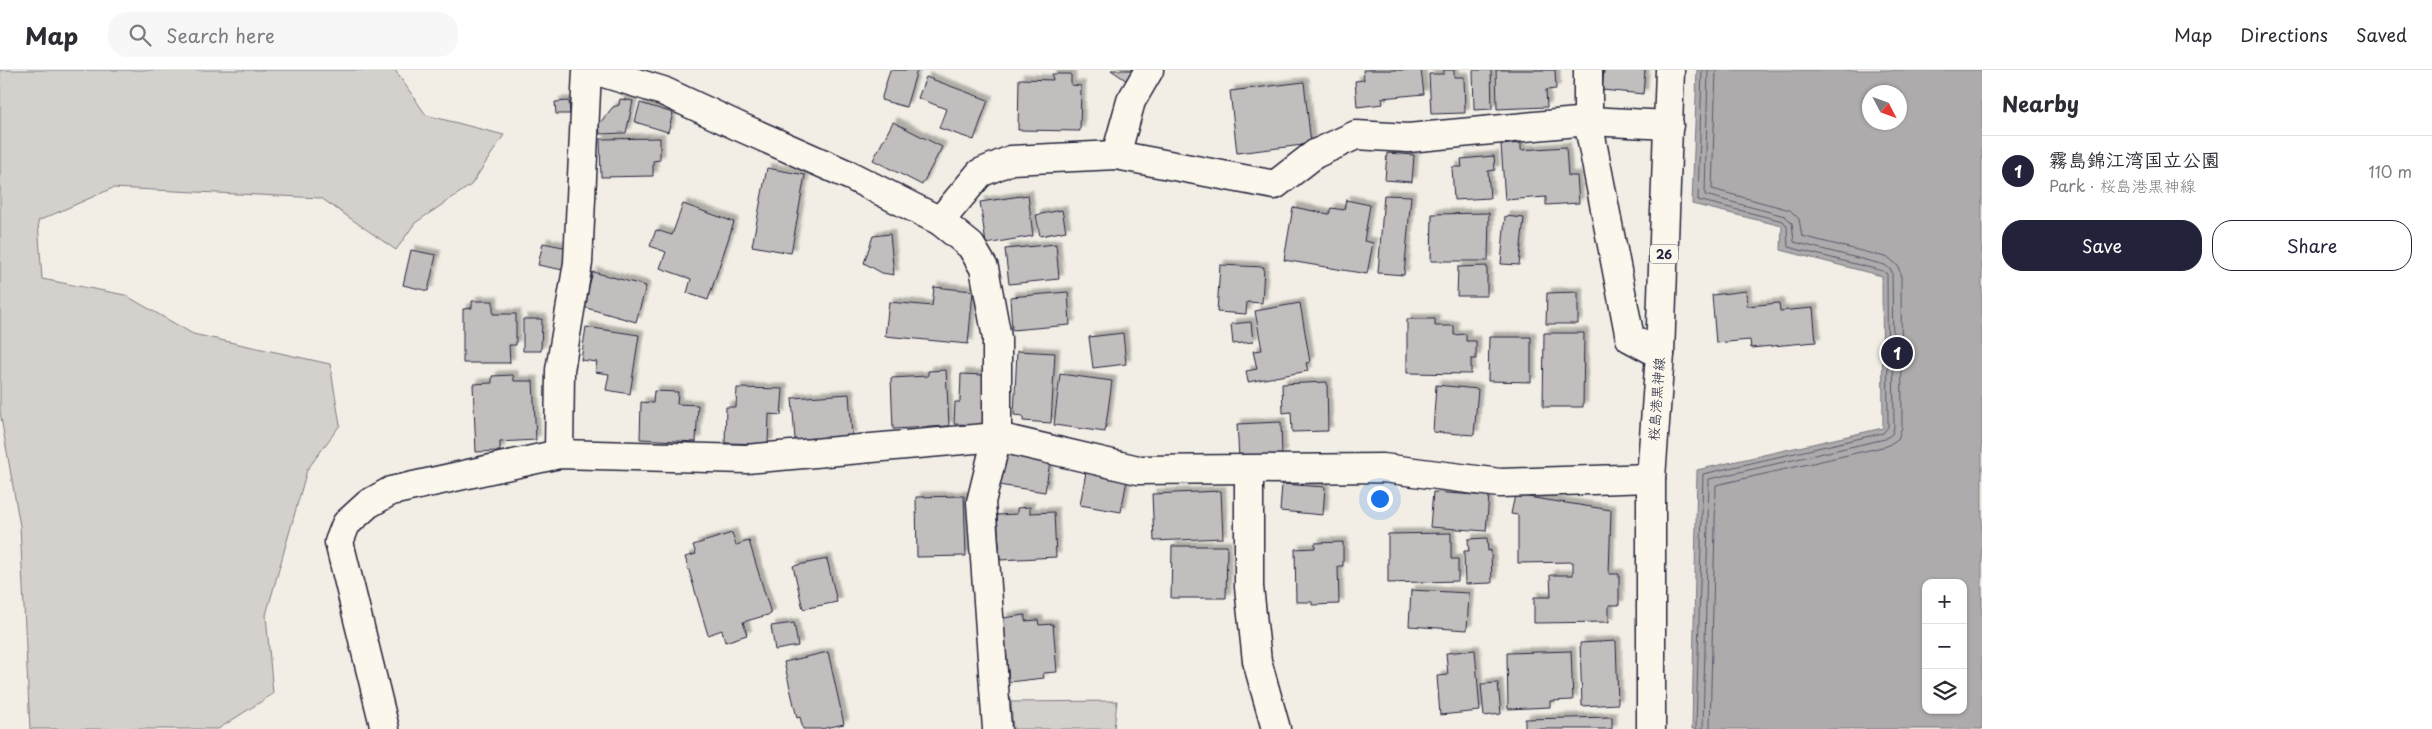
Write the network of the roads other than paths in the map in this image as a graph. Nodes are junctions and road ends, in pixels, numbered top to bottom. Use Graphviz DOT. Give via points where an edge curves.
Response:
graph roads {
  1 [pos="587,70"];
  2 [pos="594,70"];
  3 [pos="1149,70"];
  4 [pos="1588,70"];
  5 [pos="1670,70"];
  6 [pos="662,80"];
  7 [pos="1588,121"];
  8 [pos="1669,125"];
  9 [pos="1116,155"];
  10 [pos="940,221"];
  11 [pos="1660,354"];
  12 [pos="997,436"];
  13 [pos="559,454"];
  14 [pos="1249,470"];
  15 [pos="1651,478"];
  16 [pos="385,729"];
  17 [pos="998,729"];
  18 [pos="1276,729"];
  19 [pos="1651,729"];
  1 -- 13 [label="street" via="578,263 560,370"];
  2 -- 6 [label="street"];
  3 -- 9 [label="street" via="1131,101"];
  4 -- 7 [label="street"];
  5 -- 8 [label="street, 桜島港黒神線 / 26"];
  6 -- 10 [label="street" via="738,126 851,176"];
  7 -- 8 [label="street"];
  7 -- 9 [label="street" via="1408,138 1356,134 1315,154 1275,185"];
  7 -- 11 [label="street" via="1630,338"];
  8 -- 11 [label="street, 桜島港黒神線 / 26"];
  9 -- 10 [label="street" via="1012,160 980,173"];
  10 -- 12 [label="street" via="971,246 984,268 998,338"];
  11 -- 15 [label="street, 桜島港黒神線 / 26"];
  12 -- 13 [label="street" via="746,459"];
  12 -- 14 [label="street" via="1138,470"];
  12 -- 17 [label="street" via="981,502"];
  13 -- 16 [label="street" via="391,491 368,504 346,524 339,542"];
  14 -- 15 [label="street" via="1383,468 1500,483"];
  14 -- 18 [label="street" via="1249,587 1257,661"];
  15 -- 19 [label="street, 桜島港黒神線 / 26"];
}
